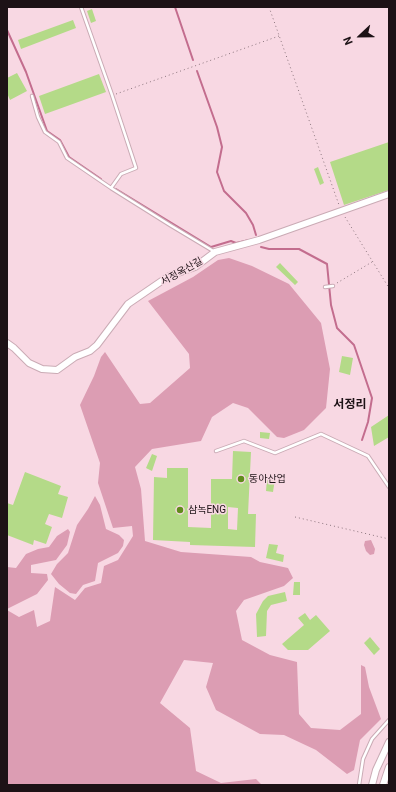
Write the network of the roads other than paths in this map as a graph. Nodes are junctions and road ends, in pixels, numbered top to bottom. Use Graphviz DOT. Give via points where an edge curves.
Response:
graph roads {
  1 [pos="81,7"];
  2 [pos="32,96"];
  3 [pos="111,188"];
  4 [pos="389,194"];
  5 [pos="215,252"];
  6 [pos="333,286"];
  7 [pos="325,287"];
  8 [pos="7,343"];
  9 [pos="216,451"];
  10 [pos="389,487"];
  11 [pos="389,720"];
  12 [pos="389,742"];
  13 [pos="389,767"];
  14 [pos="359,785"];
  15 [pos="372,785"];
  16 [pos="383,785"];
  1 -- 3 [label="lane" via="136,168 121,174"];
  2 -- 3 [label="lane" via="45,132 59,142 67,158"];
  3 -- 5 [label="lane"];
  4 -- 5 [label="street, 서정옥산길" via="259,240"];
  5 -- 8 [label="street, 서정옥산길" via="195,267 170,276 128,304 97,345 57,370 42,370 29,363"];
  6 -- 7 [label="lane"];
  9 -- 10 [label="lane" via="244,441 275,453 321,434 368,456"];
  11 -- 14 [label="lane" via="372,739 363,759"];
  12 -- 15 [label="street"];
  13 -- 16 [label="street"];
}
